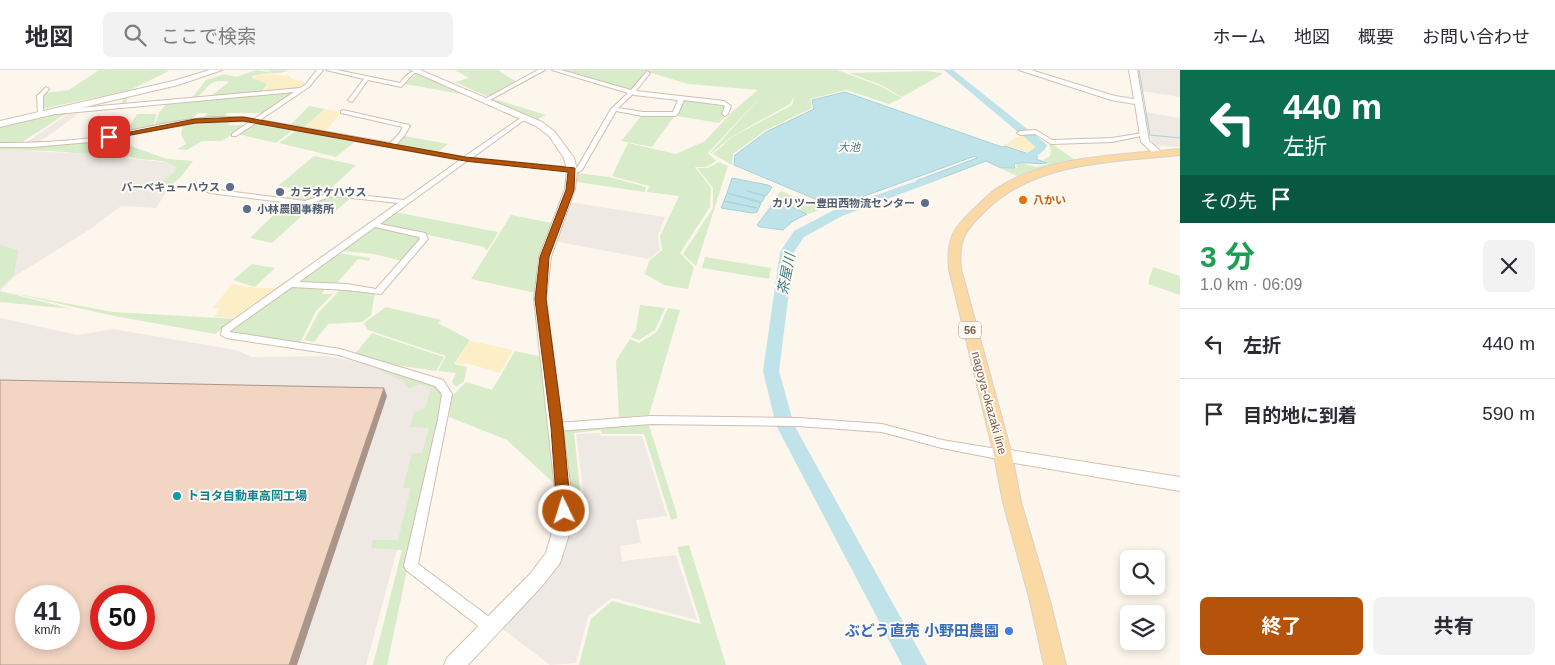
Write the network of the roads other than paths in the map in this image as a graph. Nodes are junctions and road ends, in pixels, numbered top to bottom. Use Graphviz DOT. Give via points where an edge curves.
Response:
graph roads {
  1 [pos="218,70"];
  2 [pos="320,70"];
  3 [pos="329,70"];
  4 [pos="415,70"];
  5 [pos="542,70"];
  6 [pos="555,70"];
  7 [pos="1023,70"];
  8 [pos="1133,70"];
  9 [pos="647,73"];
  10 [pos="367,78"];
  11 [pos="46,89"];
  12 [pos="299,90"];
  13 [pos="634,92"];
  14 [pos="682,98"];
  15 [pos="351,100"];
  16 [pos="486,100"];
  17 [pos="1138,102"];
  18 [pos="614,109"];
  19 [pos="342,112"];
  20 [pos="44,113"];
  21 [pos="725,114"];
  22 [pos="524,117"];
  23 [pos="255,121"];
  24 [pos="0,124"];
  25 [pos="1020,132"];
  26 [pos="234,135"];
  27 [pos="1143,135"];
  28 [pos="0,145"];
  29 [pos="391,146"];
  30 [pos="1180,152"];
  31 [pos="1159,154"];
  32 [pos="465,159"];
  33 [pos="572,170"];
  34 [pos="210,192"];
  35 [pos="406,202"];
  36 [pos="374,225"];
  37 [pos="292,284"];
  38 [pos="557,427"];
  39 [pos="1003,455"];
  40 [pos="1180,484"];
  41 [pos="491,627"];
  42 [pos="454,665"];
  43 [pos="1055,665"];
  1 -- 20 [label="main road" via="175,84"];
  2 -- 12 [label="street" via="307,86"];
  3 -- 10 [label="street"];
  4 -- 10 [label="street" via="401,84"];
  4 -- 16 [label="main road"];
  5 -- 16 [label="street"];
  6 -- 13 [label="street"];
  7 -- 17 [label="main road"];
  8 -- 17 [label="main road"];
  9 -- 13 [label="street"];
  10 -- 15 [label="street"];
  11 -- 20 [label="street" via="40,96"];
  12 -- 20 [label="street"];
  12 -- 23 [label="street"];
  13 -- 14 [label="street"];
  13 -- 18 [label="street"];
  14 -- 18 [label="street" via="675,114 643,114"];
  14 -- 21 [label="street" via="724,103 728,106"];
  16 -- 22 [label="main road"];
  17 -- 27 [label="main road"];
  18 -- 33 [label="street" via="582,167"];
  19 -- 29 [label="street" via="407,126"];
  20 -- 24 [label="main road"];
  22 -- 32 [label="street"];
  22 -- 33 [label="main road" via="552,134 563,147"];
  23 -- 26 [label="street"];
  23 -- 28 [label="street" via="195,121 90,140"];
  23 -- 29 [label="street"];
  25 -- 27 [label="street" via="1036,132 1051,142 1112,140"];
  27 -- 31 [label="main road" via="1145,142"];
  29 -- 32 [label="street"];
  30 -- 31 [label="main road, nagoya-okazaki line / 56"];
  31 -- 39 [label="main road, nagoya-okazaki line / 56" via="1074,166 1022,180 995,195 958,231 954,245 955,270"];
  32 -- 33 [label="street"];
  32 -- 35 [label="street"];
  33 -- 38 [label="main road" via="570,190 544,257 540,299"];
  34 -- 35 [label="street" via="306,203 332,194"];
  35 -- 36 [label="street"];
  36 -- 37 [label="street"];
  36 -- 37 [label="street" via="424,239 378,292"];
  37 -- 41 [label="street" via="225,330 226,335 340,352 439,383 447,394 444,419 411,566"];
  38 -- 39 [label="street" via="650,420 798,422 882,428 942,444"];
  38 -- 41 [label="main road" via="564,499 561,539 554,557 536,580"];
  39 -- 40 [label="main road"];
  39 -- 43 [label="main road, nagoya-okazaki line / 56" via="1012,502"];
  41 -- 42 [label="main road"];
}
